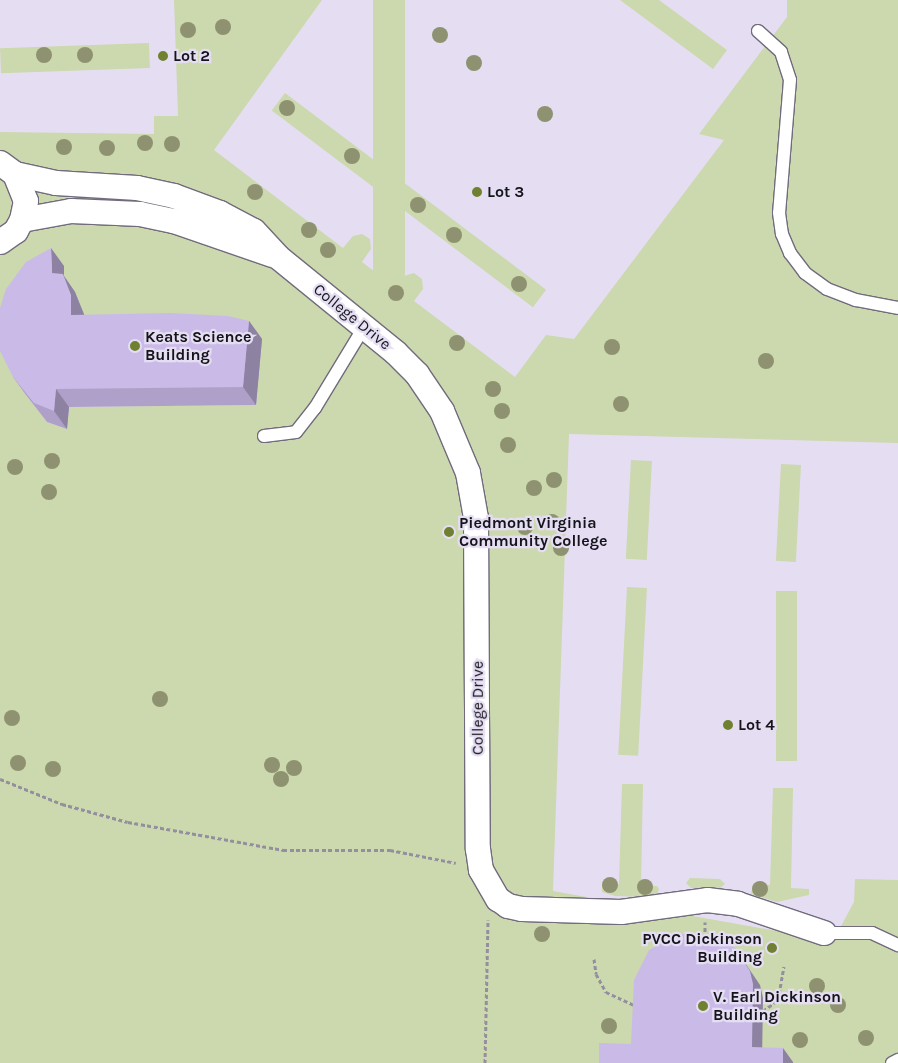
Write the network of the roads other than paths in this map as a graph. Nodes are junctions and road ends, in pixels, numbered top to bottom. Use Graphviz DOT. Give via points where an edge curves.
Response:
graph roads {
  1 [pos="758,31"];
  2 [pos="8,169"];
  3 [pos="22,220"];
  4 [pos="0,242"];
  5 [pos="278,257"];
  6 [pos="898,308"];
  7 [pos="364,327"];
  8 [pos="264,436"];
  9 [pos="824,933"];
  10 [pos="898,945"];
  11 [pos="898,1060"];
  12 [pos="892,1063"];
  1 -- 6 [label="lane" via="781,52 790,80 779,213 782,234 790,253 805,274 827,288 856,300"];
  2 -- 3 [label="street, College Drive" via="26,201"];
  2 -- 5 [label="street, College Drive" via="56,183 102,184 174,196 220,213 254,232"];
  3 -- 4 [label="street" via="16,231"];
  3 -- 5 [label="street, College Drive" via="71,211 140,214 174,221"];
  5 -- 7 [label="street, College Drive"];
  7 -- 8 [label="lane" via="315,408 296,432"];
  7 -- 9 [label="street, College Drive" via="417,374 442,411 468,473 476,518 478,850 485,878 508,906 522,909 621,912 707,900 738,904"];
  9 -- 10 [label="lane" via="872,933"];
  11 -- 12 [label="lane"];
}
